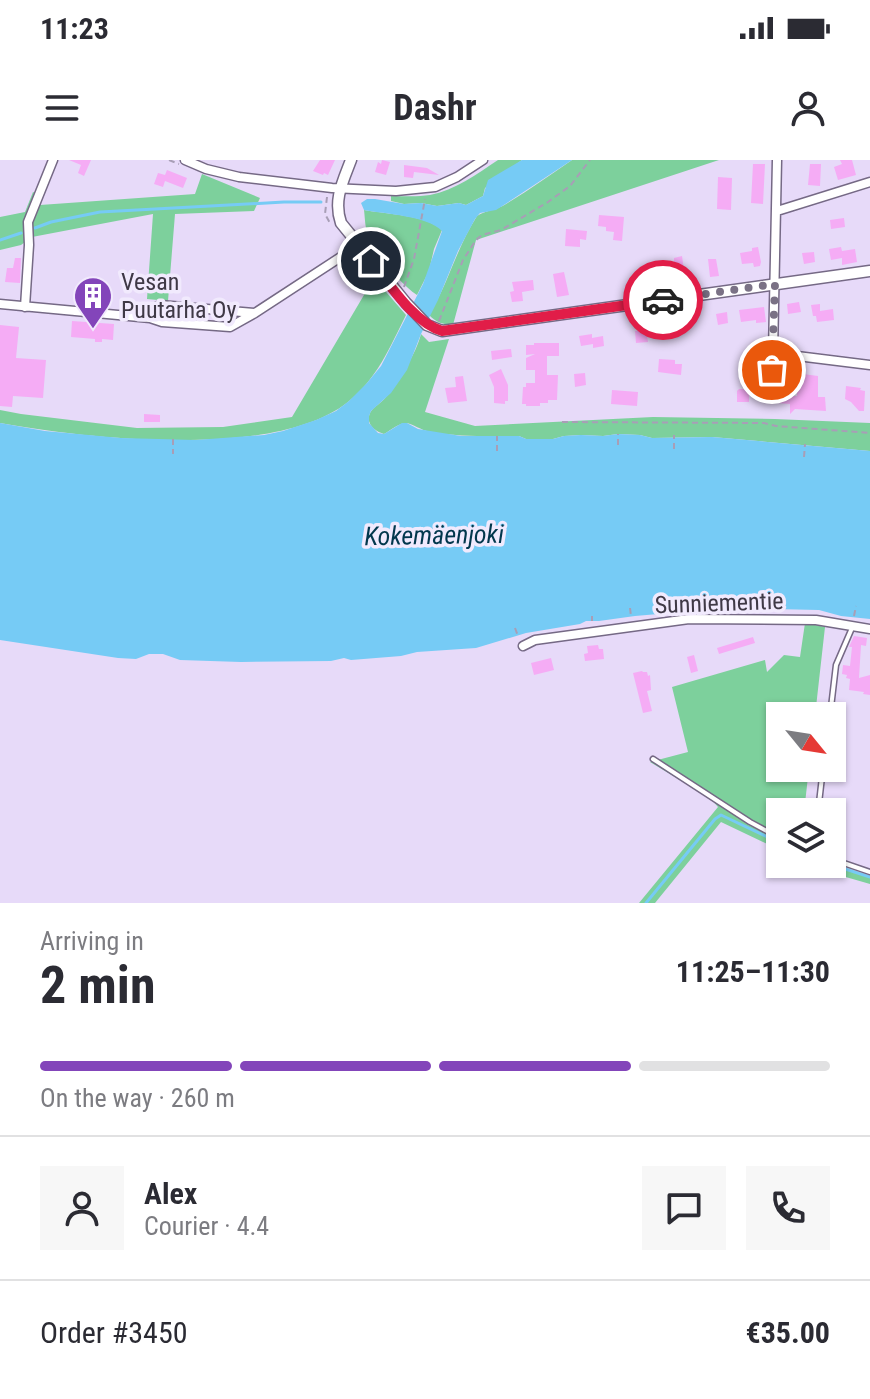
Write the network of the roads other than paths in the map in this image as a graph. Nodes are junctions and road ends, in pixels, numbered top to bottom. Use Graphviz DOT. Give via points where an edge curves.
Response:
graph roads {
  1 [pos="53,160"];
  2 [pos="185,160"];
  3 [pos="351,160"];
  4 [pos="483,160"];
  5 [pos="777,160"];
  6 [pos="870,182"];
  7 [pos="340,189"];
  8 [pos="777,211"];
  9 [pos="358,245"];
  10 [pos="870,271"];
  11 [pos="775,284"];
  12 [pos="0,304"];
  13 [pos="25,307"];
  14 [pos="255,313"];
  15 [pos="150,318"];
  16 [pos="773,353"];
  17 [pos="870,365"];
  18 [pos="771,386"];
  19 [pos="854,622"];
  20 [pos="870,629"];
  21 [pos="523,646"];
  22 [pos="832,702"];
  23 [pos="653,759"];
  24 [pos="766,831"];
  25 [pos="846,864"];
  26 [pos="870,872"];
  1 -- 13 [label="street" via="28,222"];
  2 -- 7 [label="street" via="239,177"];
  3 -- 7 [label="street"];
  4 -- 7 [label="street" via="435,187"];
  5 -- 8 [label="street"];
  6 -- 8 [label="street"];
  7 -- 9 [label="street" via="337,212"];
  8 -- 11 [label="street"];
  9 -- 11 [label="street" via="432,327 457,330"];
  9 -- 14 [label="street"];
  10 -- 11 [label="street"];
  11 -- 16 [label="street"];
  12 -- 13 [label="street"];
  13 -- 15 [label="street"];
  14 -- 15 [label="street" via="230,327"];
  14 -- 15 [label="street" via="160,305"];
  16 -- 17 [label="street"];
  16 -- 18 [label="street"];
  19 -- 20 [label="street, Sunniementie"];
  19 -- 21 [label="street, Sunniementie" via="689,619"];
  19 -- 22 [label="lane" via="836,665"];
  23 -- 24 [label="lane"];
  25 -- 26 [label="lane"];
}
